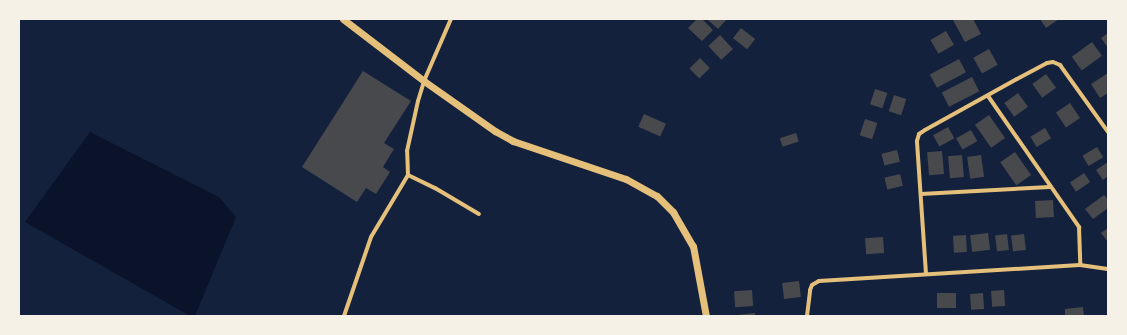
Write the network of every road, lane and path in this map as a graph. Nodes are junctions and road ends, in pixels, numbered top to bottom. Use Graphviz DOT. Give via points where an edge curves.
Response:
graph roads {
  1 [pos="343,19"];
  2 [pos="451,19"];
  3 [pos="424,81"];
  4 [pos="988,96"];
  5 [pos="1108,132"];
  6 [pos="408,175"];
  7 [pos="1050,187"];
  8 [pos="921,194"];
  9 [pos="479,214"];
  10 [pos="1080,265"];
  11 [pos="1108,269"];
  12 [pos="926,274"];
  13 [pos="344,316"];
  14 [pos="706,316"];
  15 [pos="808,316"];
  1 -- 3 [label="street"];
  2 -- 3 [label="street"];
  3 -- 6 [label="street" via="407,151"];
  3 -- 14 [label="street" via="513,141 626,179 657,196 674,212 693,246"];
  4 -- 5 [label="street" via="1053,62 1060,65"];
  4 -- 7 [label="street"];
  4 -- 8 [label="street" via="919,134 917,149"];
  6 -- 9 [label="street"];
  6 -- 13 [label="street" via="371,237"];
  7 -- 8 [label="street"];
  7 -- 10 [label="street" via="1079,227"];
  8 -- 12 [label="street"];
  10 -- 11 [label="street"];
  10 -- 12 [label="street"];
  12 -- 15 [label="street" via="819,281 812,285 810,290"];
}
